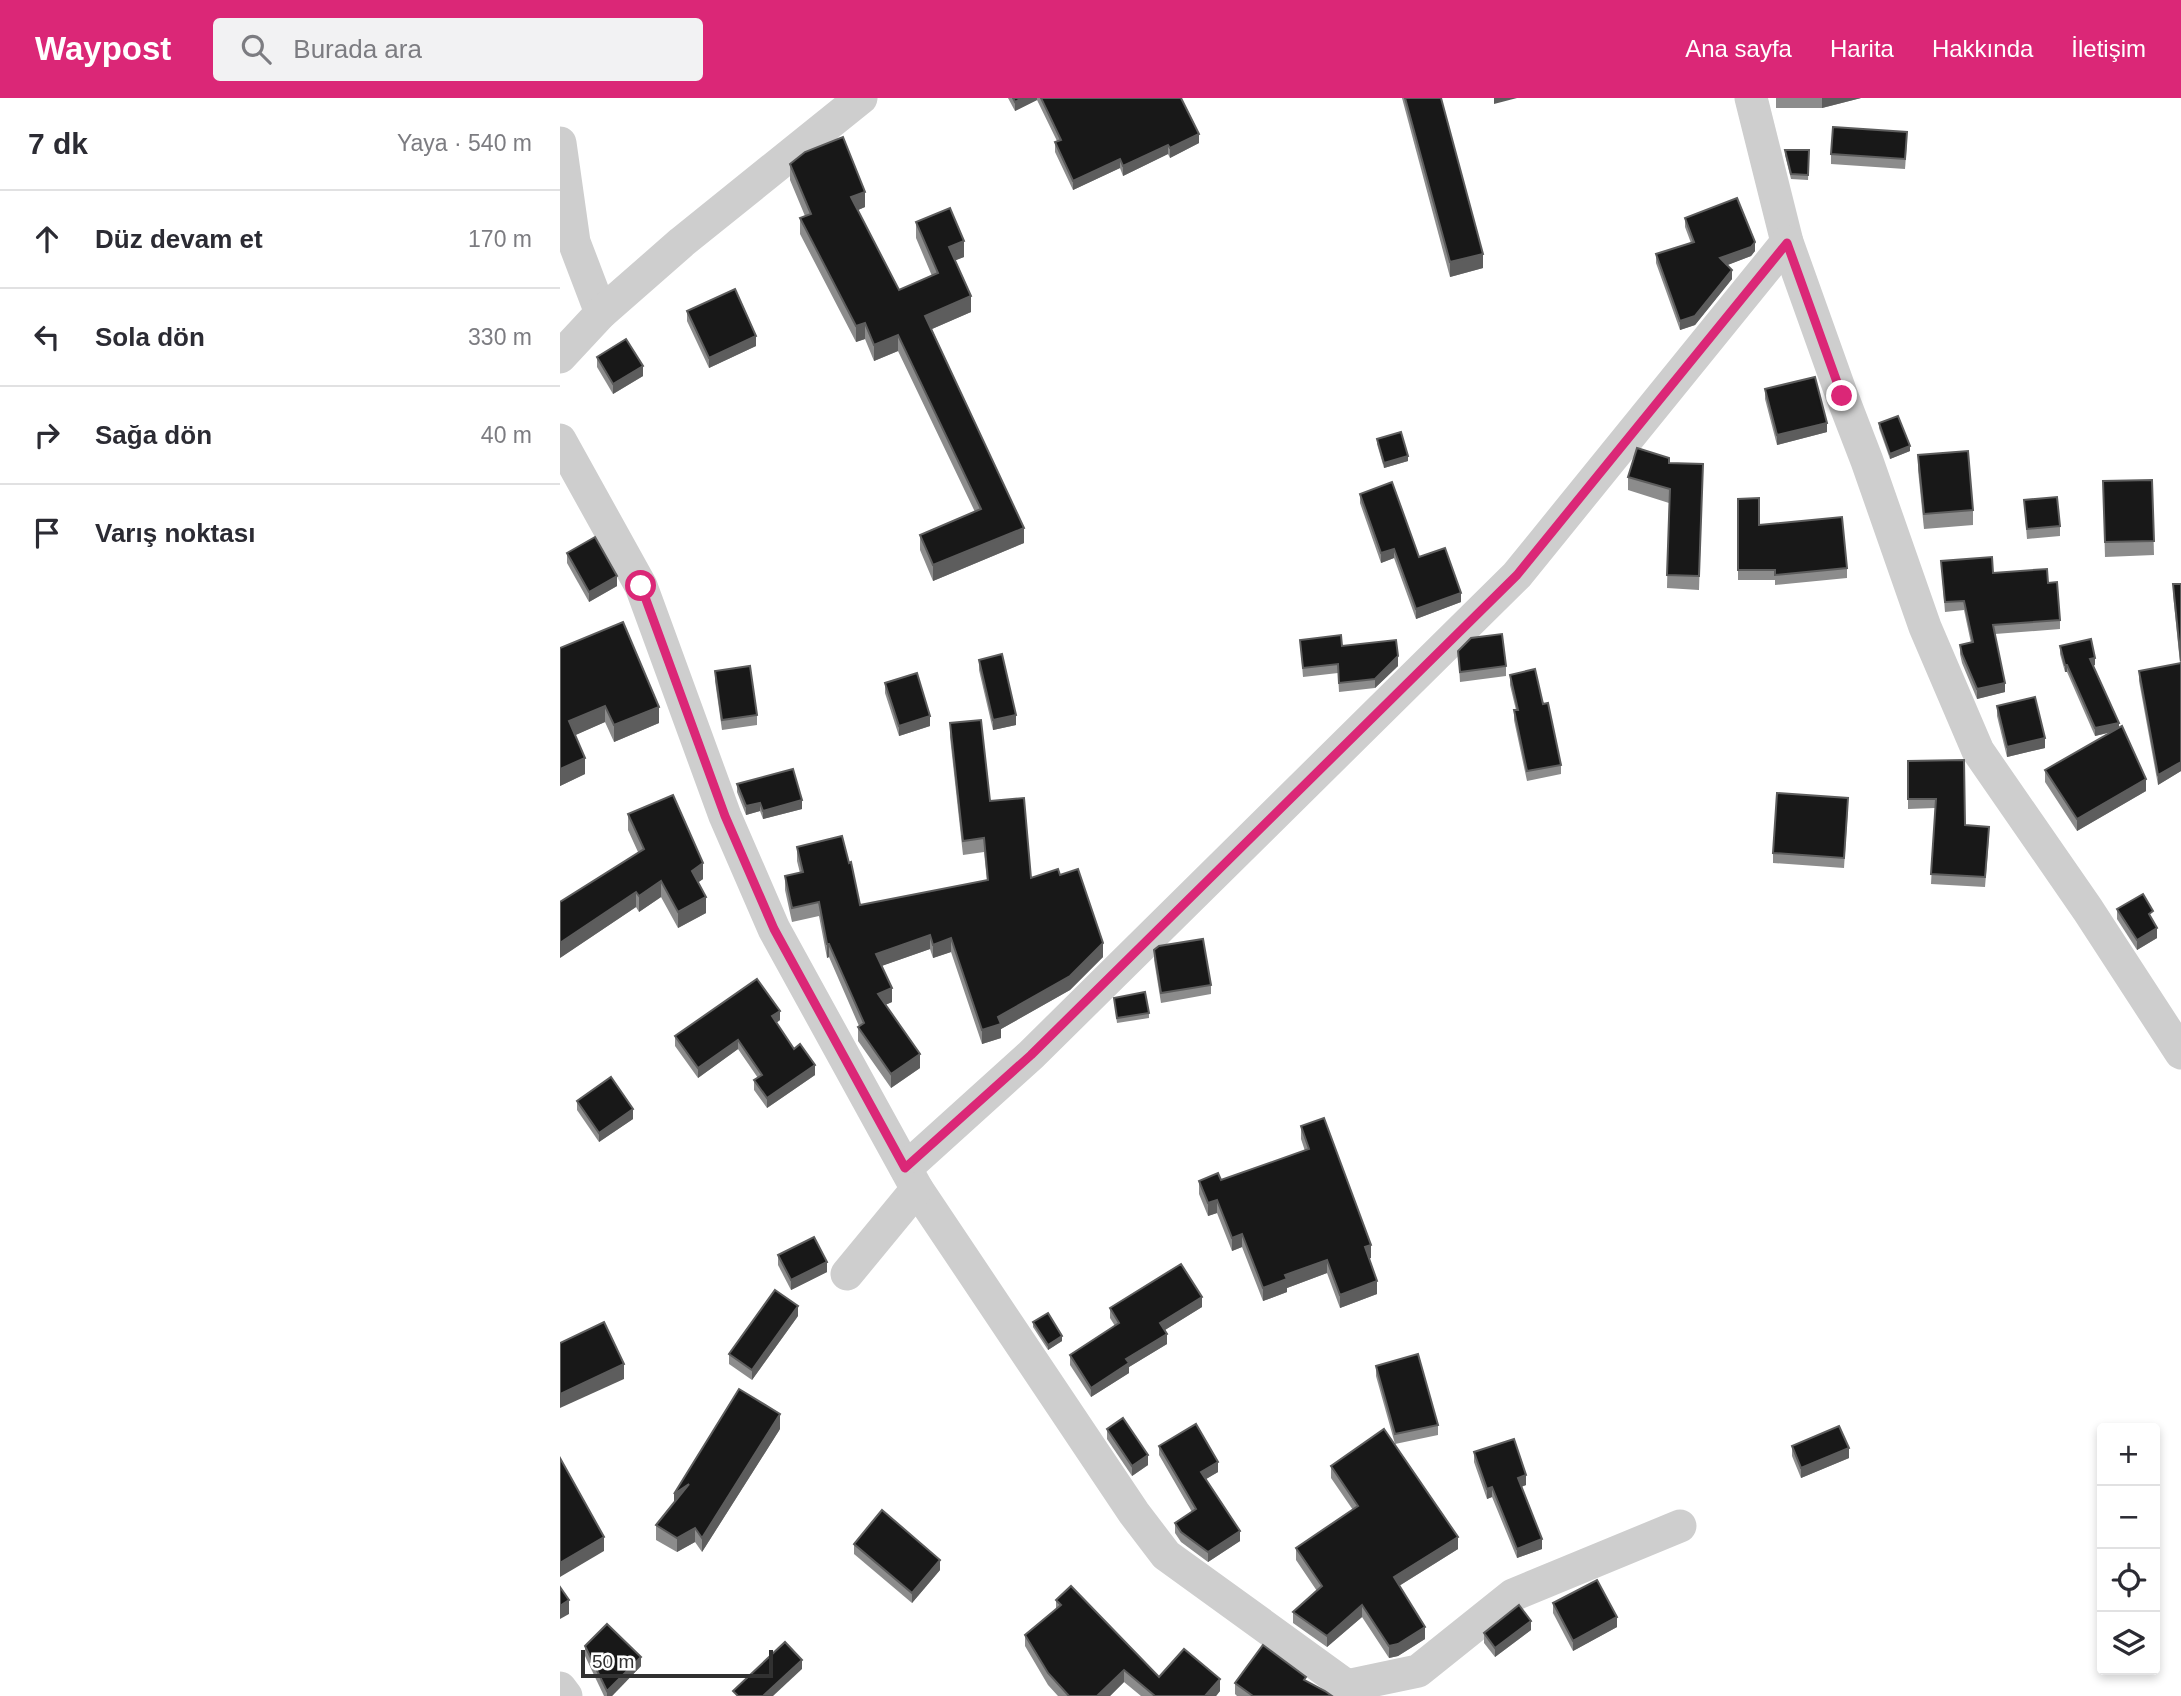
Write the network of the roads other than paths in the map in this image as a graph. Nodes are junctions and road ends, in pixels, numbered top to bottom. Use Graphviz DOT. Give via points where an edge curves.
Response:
graph roads {
  1 [pos="861,98"];
  2 [pos="1751,98"];
  3 [pos="560,143"];
  4 [pos="1787,243"];
  5 [pos="601,313"];
  6 [pos="560,357"];
  7 [pos="560,440"];
  8 [pos="2181,1053"];
  9 [pos="911,1178"];
  10 [pos="847,1274"];
  11 [pos="1680,1526"];
  12 [pos="560,1688"];
  13 [pos="566,1696"];
  1 -- 5 [label="street"];
  2 -- 4 [label="street"];
  3 -- 5 [label="street" via="574,242"];
  4 -- 8 [label="street" via="1925,627 1978,751"];
  4 -- 9 [label="street" via="1517,575"];
  5 -- 6 [label="street"];
  7 -- 9 [label="street" via="641,586 725,816 774,929"];
  9 -- 10 [label="street"];
  9 -- 11 [label="street" via="1134,1513 1167,1555 1347,1686 1418,1671 1513,1595"];
  12 -- 13 [label="street"];
}
